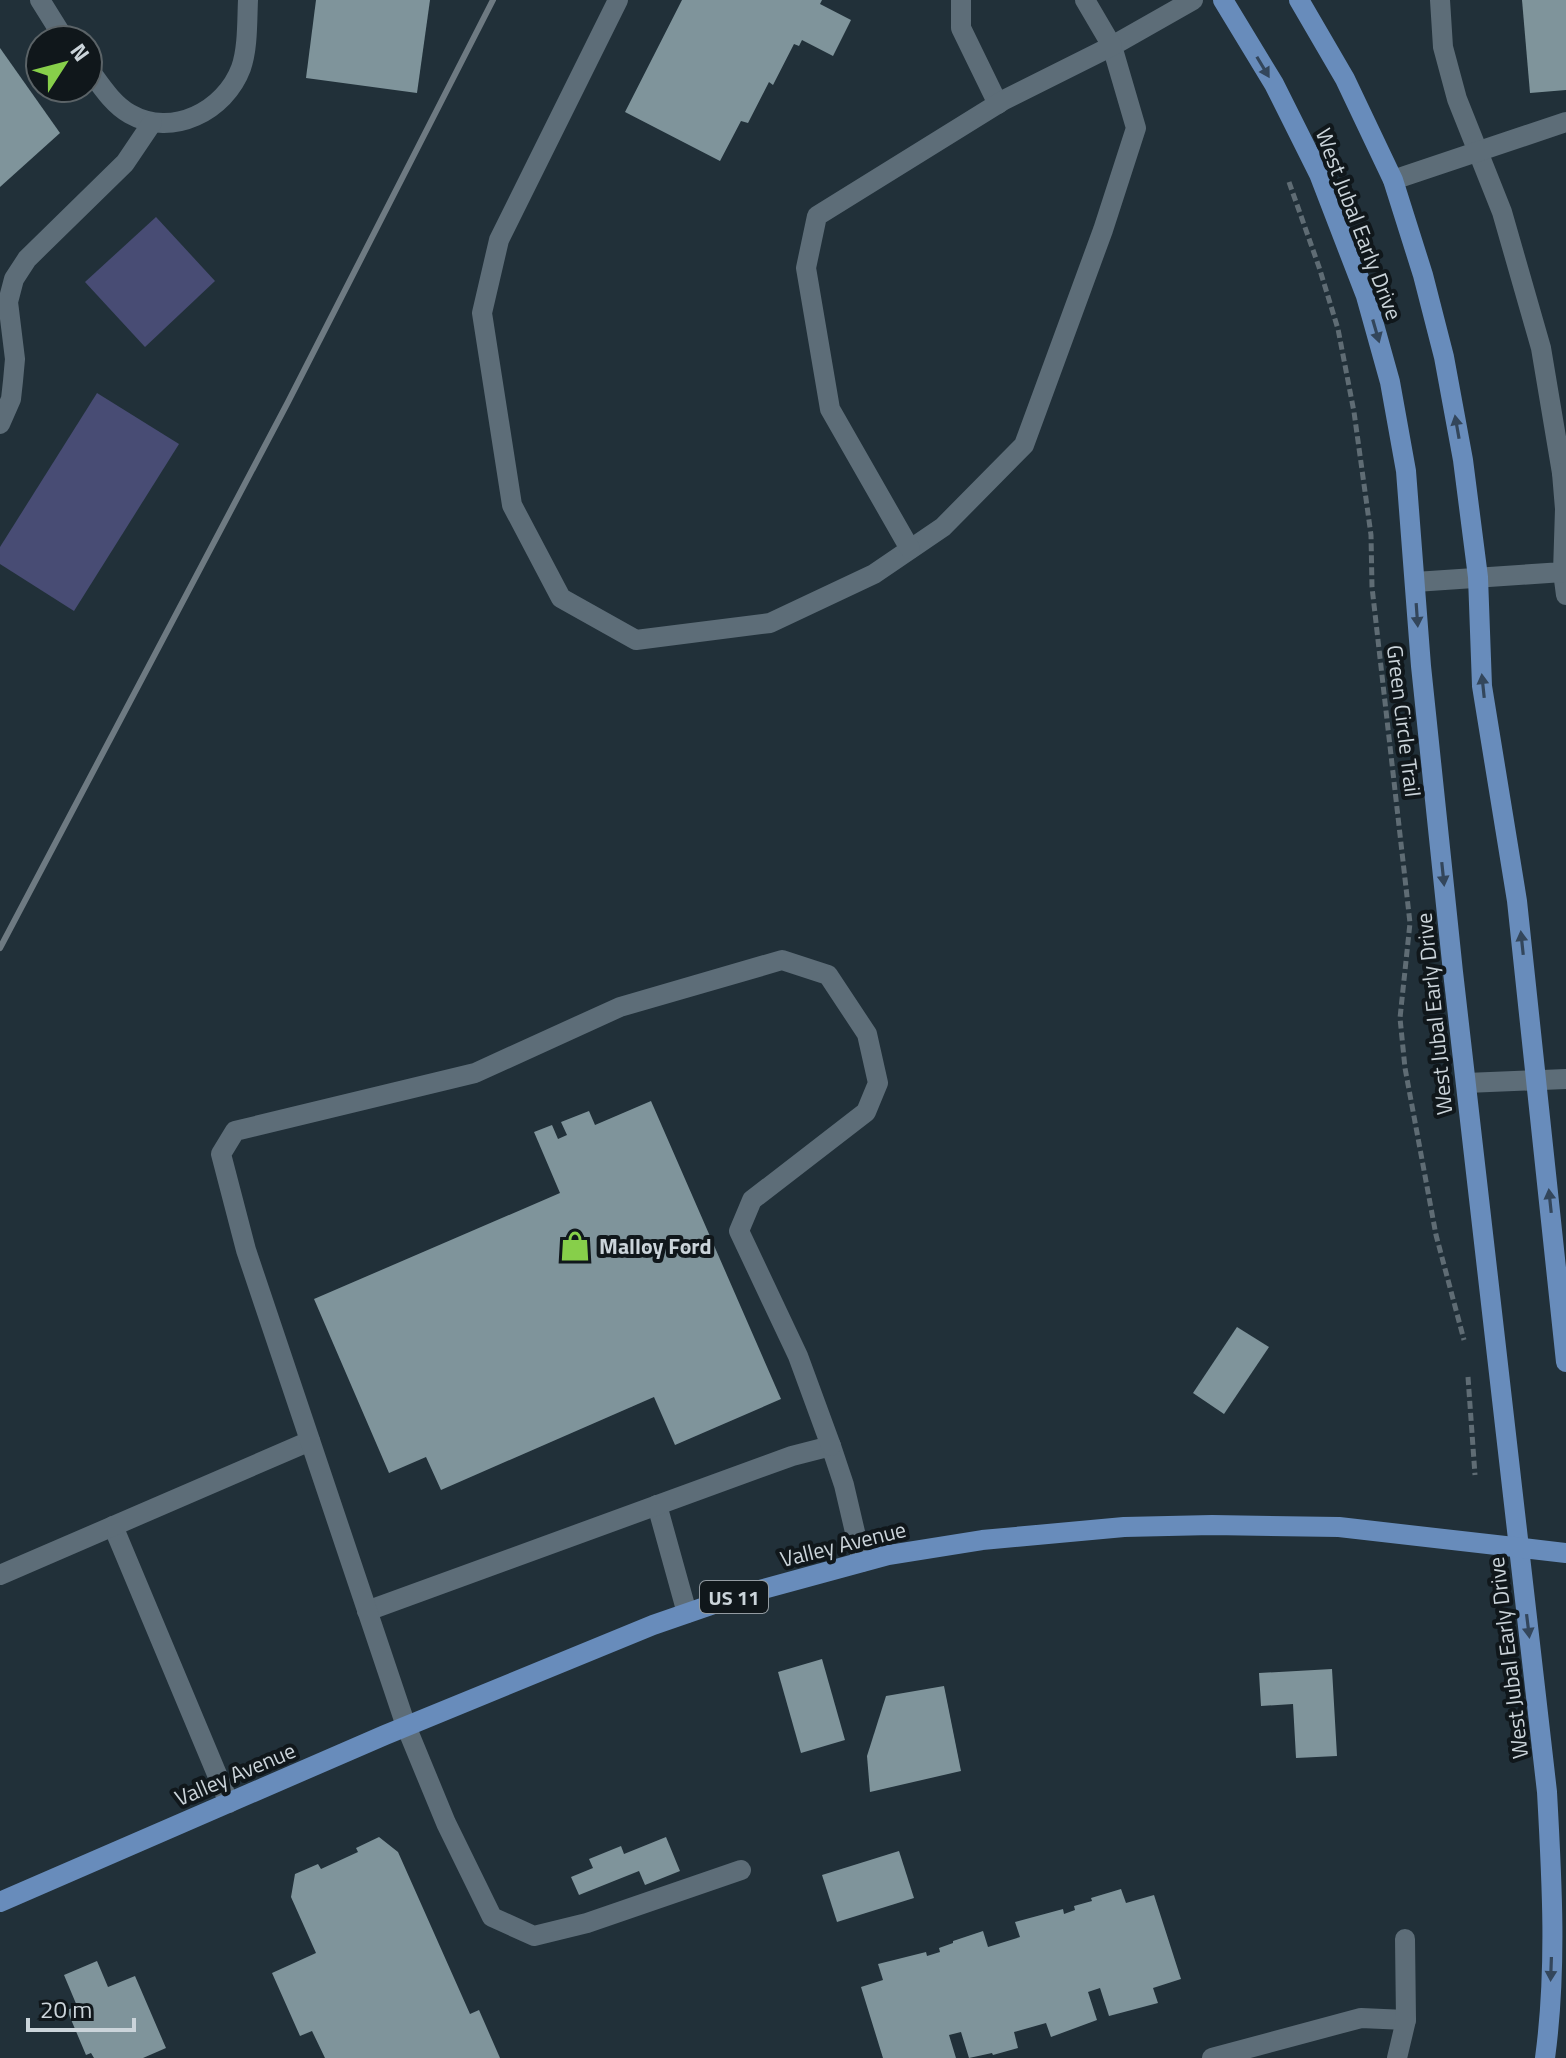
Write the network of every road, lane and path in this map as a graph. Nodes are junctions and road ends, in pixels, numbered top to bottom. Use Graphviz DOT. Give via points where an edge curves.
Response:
graph roads {
  1 [pos="40,0"];
  2 [pos="248,0"];
  3 [pos="618,0"];
  4 [pos="961,0"];
  5 [pos="1085,0"];
  6 [pos="1193,0"];
  7 [pos="1223,0"];
  8 [pos="1299,0"];
  9 [pos="1440,0"];
  10 [pos="55,24"];
  11 [pos="1112,46"];
  12 [pos="104,89"];
  13 [pos="998,104"];
  14 [pos="1566,122"];
  15 [pos="152,123"];
  16 [pos="1479,151"];
  17 [pos="1285,171"];
  18 [pos="1393,180"];
  19 [pos="0,424"];
  20 [pos="1564,473"];
  21 [pos="910,549"];
  22 [pos="1564,572"];
  23 [pos="1478,577"];
  24 [pos="1415,582"];
  25 [pos="1566,595"];
  26 [pos="1537,1079"];
  27 [pos="1566,1079"];
  28 [pos="1466,1083"];
  29 [pos="1466,1348"];
  30 [pos="1566,1362"];
  31 [pos="1468,1374"];
  32 [pos="310,1441"];
  33 [pos="831,1446"];
  34 [pos="1475,1475"];
  35 [pos="657,1505"];
  36 [pos="113,1526"];
  37 [pos="1519,1549"];
  38 [pos="1566,1553"];
  39 [pos="862,1562"];
  40 [pos="0,1575"];
  41 [pos="367,1611"];
  42 [pos="687,1613"];
  43 [pos="406,1726"];
  44 [pos="229,1803"];
  45 [pos="741,1870"];
  46 [pos="0,1902"];
  47 [pos="1405,1939"];
  48 [pos="1406,2020"];
  49 [pos="1249,2053"];
  50 [pos="1212,2058"];
  51 [pos="1397,2058"];
  52 [pos="1545,2058"];
  1 -- 10 [label="street"];
  2 -- 15 [label="street" via="242,66 230,89 187,122"];
  3 -- 21 [label="street" via="499,240 482,313 512,505 561,598 636,640 770,623 874,574"];
  4 -- 13 [label="street" via="961,28"];
  5 -- 11 [label="street"];
  6 -- 11 [label="street"];
  7 -- 24 [label="main road, West Jubal Early Drive, one-way" via="1302,139 1366,296 1390,382 1406,471"];
  8 -- 18 [label="main road, West Jubal Early Drive" via="1345,79"];
  9 -- 16 [label="street" via="1443,47"];
  11 -- 13 [label="street"];
  11 -- 21 [label="street" via="1136,128 1024,445 943,527"];
  12 -- 15 [label="street" via="130,114"];
  13 -- 21 [label="street" via="817,216 806,268 830,409"];
  14 -- 16 [label="street"];
  15 -- 19 [label="street" via="125,163 27,259 14,279 8,302 13,381"];
  16 -- 18 [label="street"];
  16 -- 20 [label="street" via="1541,348"];
  17 -- 29 [label="path, Green Circle Trail" via="1338,329 1354,412 1410,923 1400,1018 1405,1068 1436,1235"];
  23 -- 18 [label="main road, West Jubal Early Drive, one-way" via="1444,357"];
  20 -- 22 [label="street"];
  22 -- 23 [label="street"];
  22 -- 25 [label="street"];
  23 -- 24 [label="street"];
  26 -- 23 [label="main road, West Jubal Early Drive, one-way" via="1517,901 1482,686"];
  24 -- 28 [label="main road, West Jubal Early Drive, one-way"];
  26 -- 27 [label="street"];
  26 -- 28 [label="street"];
  30 -- 26 [label="main road, West Jubal Early Drive, one-way"];
  28 -- 37 [label="main road, West Jubal Early Drive"];
  31 -- 34 [label="path"];
  32 -- 33 [label="street" via="246,1250 221,1154 235,1131 475,1073 620,1007 782,960 828,975 867,1034 878,1083 866,1112 752,1200 739,1231 798,1356"];
  32 -- 36 [label="street"];
  32 -- 41 [label="street"];
  33 -- 35 [label="street"];
  33 -- 39 [label="street"];
  35 -- 41 [label="street"];
  35 -- 42 [label="street"];
  36 -- 40 [label="street"];
  36 -- 44 [label="street"];
  37 -- 38 [label="main road, Valley Avenue / US 11"];
  37 -- 39 [label="main road, Valley Avenue / US 11" via="1339,1527 1139,1526 982,1540"];
  37 -- 52 [label="main road, West Jubal Early Drive, one-way" via="1548,1807 1553,1908"];
  39 -- 42 [label="main road, Valley Avenue / US 11"];
  41 -- 43 [label="street"];
  42 -- 43 [label="main road, Valley Avenue / US 11"];
  43 -- 44 [label="main road, Valley Avenue / US 11"];
  43 -- 45 [label="street" via="492,1917 534,1936"];
  44 -- 46 [label="main road, Valley Avenue / US 11"];
  47 -- 48 [label="street"];
  48 -- 49 [label="street" via="1361,2018"];
  48 -- 51 [label="street"];
  49 -- 50 [label="street"];
}
